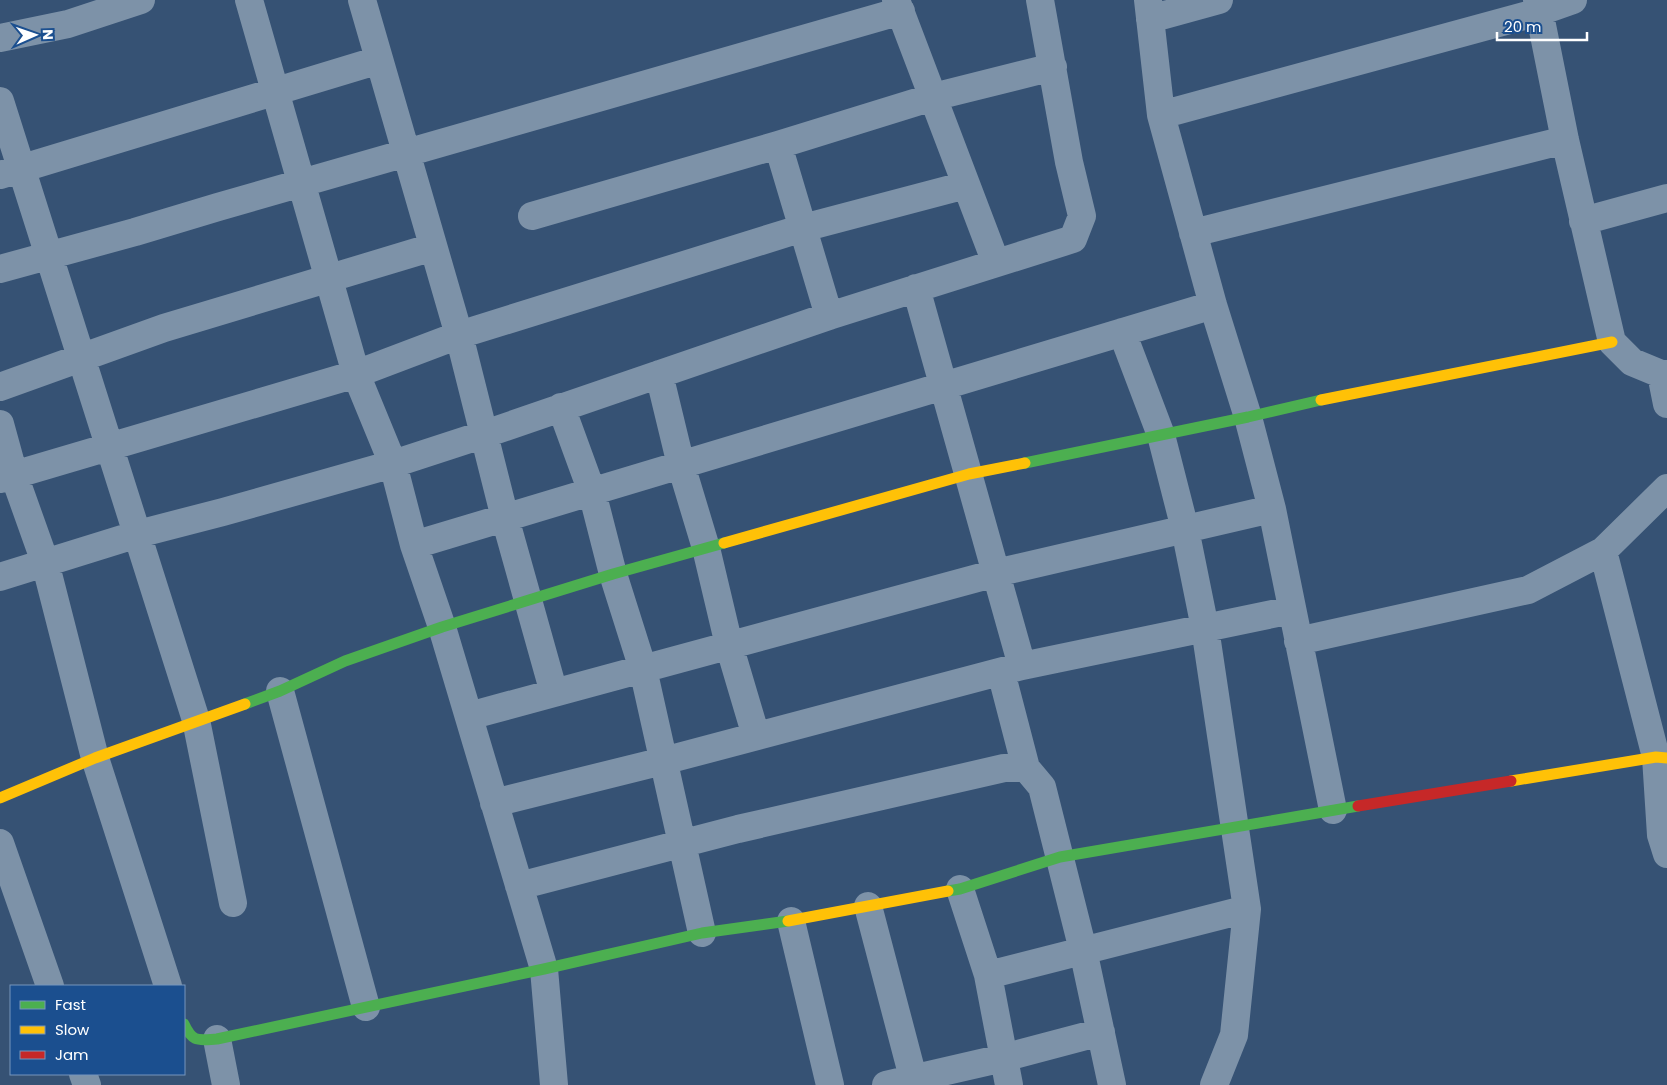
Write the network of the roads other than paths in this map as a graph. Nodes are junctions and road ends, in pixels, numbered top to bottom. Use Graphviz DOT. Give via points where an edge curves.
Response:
graph roads {
  1 [pos="141,0"];
  2 [pos="249,0"];
  3 [pos="362,0"];
  4 [pos="1040,0"];
  5 [pos="1218,0"];
  6 [pos="1573,0"];
  7 [pos="898,5"];
  8 [pos="1538,6"];
  9 [pos="1149,10"];
  10 [pos="0,38"];
  11 [pos="379,60"];
  12 [pos="1053,67"];
  13 [pos="276,92"];
  14 [pos="933,97"];
  15 [pos="0,101"];
  16 [pos="1161,115"];
  17 [pos="1564,140"];
  18 [pos="778,145"];
  19 [pos="406,154"];
  20 [pos="11,171"];
  21 [pos="301,184"];
  22 [pos="966,185"];
  23 [pos="1667,198"];
  24 [pos="532,216"];
  25 [pos="1583,221"];
  26 [pos="803,228"];
  27 [pos="1193,233"];
  28 [pos="434,247"];
  29 [pos="49,255"];
  30 [pos="996,263"];
  31 [pos="0,269"];
  32 [pos="330,279"];
  33 [pos="916,288"];
  34 [pos="1213,305"];
  35 [pos="829,316"];
  36 [pos="1122,332"];
  37 [pos="459,335"];
  38 [pos="1612,342"];
  39 [pos="82,358"];
  40 [pos="356,374"];
  41 [pos="659,374"];
  42 [pos="1664,374"];
  43 [pos="943,386"];
  44 [pos="0,388"];
  45 [pos="1667,404"];
  46 [pos="561,408"];
  47 [pos="1248,417"];
  48 [pos="0,424"];
  49 [pos="485,434"];
  50 [pos="1161,435"];
  51 [pos="110,447"];
  52 [pos="392,464"];
  53 [pos="681,465"];
  54 [pos="969,474"];
  55 [pos="7,477"];
  56 [pos="1667,488"];
  57 [pos="592,492"];
  58 [pos="1272,509"];
  59 [pos="505,518"];
  60 [pos="1185,529"];
  61 [pos="138,534"];
  62 [pos="414,545"];
  63 [pos="706,548"];
  64 [pos="1603,552"];
  65 [pos="45,562"];
  66 [pos="996,573"];
  67 [pos="613,574"];
  68 [pos="0,577"];
  69 [pos="528,599"];
  70 [pos="1292,610"];
  71 [pos="442,627"];
  72 [pos="1205,628"];
  73 [pos="1298,641"];
  74 [pos="729,645"];
  75 [pos="643,668"];
  76 [pos="1012,669"];
  77 [pos="280,691"];
  78 [pos="554,693"];
  79 [pos="469,716"];
  80 [pos="196,720"];
  81 [pos="756,736"];
  82 [pos="1661,757"];
  83 [pos="95,758"];
  84 [pos="663,761"];
  85 [pos="1026,768"];
  86 [pos="0,798"];
  87 [pos="494,803"];
  88 [pos="1333,810"];
  89 [pos="1236,828"];
  90 [pos="0,843"];
  91 [pos="683,844"];
  92 [pos="1667,854"];
  93 [pos="1060,857"];
  94 [pos="519,886"];
  95 [pos="960,889"];
  96 [pos="233,903"];
  97 [pos="868,906"];
  98 [pos="1247,909"];
  99 [pos="791,921"];
  100 [pos="702,933"];
  101 [pos="1083,950"];
  102 [pos="544,969"];
  103 [pos="988,975"];
  104 [pos="50,985"];
  105 [pos="168,985"];
  106 [pos="366,1007"];
  107 [pos="185,1026"];
  108 [pos="1101,1032"];
  109 [pos="217,1039"];
  110 [pos="1004,1058"];
  111 [pos="914,1082"];
  112 [pos="226,1085"];
  113 [pos="554,1085"];
  114 [pos="830,1085"];
  115 [pos="886,1085"];
  116 [pos="1009,1085"];
  117 [pos="1112,1085"];
  118 [pos="1214,1085"];
  1 -- 10 [label="street" via="68,24"];
  2 -- 13 [label="street"];
  3 -- 11 [label="street"];
  4 -- 12 [label="street"];
  5 -- 9 [label="street"];
  6 -- 8 [label="street"];
  7 -- 14 [label="street"];
  7 -- 19 [label="street"];
  8 -- 16 [label="street"];
  8 -- 17 [label="street"];
  9 -- 16 [label="street"];
  11 -- 13 [label="street"];
  11 -- 19 [label="street"];
  12 -- 14 [label="street"];
  12 -- 30 [label="street" via="1082,216 1073,239"];
  13 -- 20 [label="street"];
  13 -- 21 [label="street"];
  14 -- 18 [label="street"];
  14 -- 22 [label="street"];
  15 -- 20 [label="street"];
  16 -- 27 [label="street"];
  17 -- 25 [label="street"];
  17 -- 27 [label="street"];
  18 -- 24 [label="street"];
  18 -- 26 [label="street"];
  19 -- 21 [label="street"];
  19 -- 28 [label="street"];
  20 -- 29 [label="street"];
  21 -- 29 [label="street"];
  21 -- 32 [label="street"];
  22 -- 26 [label="street"];
  22 -- 30 [label="street"];
  23 -- 25 [label="street"];
  25 -- 38 [label="street"];
  26 -- 35 [label="street"];
  26 -- 37 [label="street"];
  27 -- 34 [label="street"];
  28 -- 32 [label="street"];
  28 -- 37 [label="street"];
  29 -- 31 [label="street"];
  29 -- 39 [label="street"];
  30 -- 33 [label="street"];
  32 -- 39 [label="street" via="164,328"];
  32 -- 40 [label="street"];
  33 -- 35 [label="street"];
  33 -- 43 [label="street"];
  34 -- 36 [label="street"];
  34 -- 47 [label="street"];
  35 -- 41 [label="street"];
  36 -- 43 [label="street"];
  36 -- 50 [label="street"];
  37 -- 40 [label="street"];
  37 -- 49 [label="street"];
  38 -- 42 [label="street" via="1632,362"];
  38 -- 47 [label="street"];
  39 -- 44 [label="street"];
  39 -- 51 [label="street"];
  40 -- 51 [label="street"];
  40 -- 52 [label="street"];
  41 -- 46 [label="street"];
  41 -- 53 [label="street"];
  42 -- 45 [label="street"];
  43 -- 53 [label="street"];
  43 -- 54 [label="street"];
  46 -- 49 [label="street"];
  46 -- 57 [label="street"];
  47 -- 50 [label="street"];
  47 -- 58 [label="street"];
  48 -- 55 [label="street"];
  49 -- 52 [label="street"];
  49 -- 59 [label="street"];
  50 -- 54 [label="street"];
  50 -- 60 [label="street"];
  51 -- 55 [label="street"];
  51 -- 61 [label="street"];
  52 -- 61 [label="street"];
  52 -- 62 [label="street"];
  53 -- 57 [label="street"];
  53 -- 63 [label="street"];
  54 -- 63 [label="street"];
  54 -- 66 [label="street"];
  55 -- 65 [label="street"];
  56 -- 64 [label="street"];
  57 -- 59 [label="street"];
  57 -- 67 [label="street"];
  58 -- 60 [label="street"];
  58 -- 70 [label="street"];
  59 -- 62 [label="street"];
  59 -- 69 [label="street"];
  60 -- 66 [label="street"];
  60 -- 72 [label="street"];
  61 -- 65 [label="street"];
  61 -- 80 [label="street"];
  62 -- 71 [label="street"];
  63 -- 67 [label="street"];
  63 -- 74 [label="street"];
  64 -- 73 [label="street" via="1528,590"];
  64 -- 82 [label="street"];
  65 -- 68 [label="street"];
  65 -- 83 [label="street"];
  66 -- 74 [label="street"];
  66 -- 76 [label="street"];
  67 -- 69 [label="street"];
  67 -- 75 [label="street"];
  69 -- 71 [label="street"];
  69 -- 78 [label="street"];
  70 -- 72 [label="street"];
  70 -- 73 [label="street"];
  71 -- 77 [label="street" via="345,661"];
  71 -- 79 [label="street"];
  72 -- 76 [label="street"];
  72 -- 89 [label="street"];
  73 -- 88 [label="street"];
  74 -- 75 [label="street"];
  74 -- 81 [label="street"];
  75 -- 78 [label="street"];
  75 -- 84 [label="street"];
  76 -- 81 [label="street"];
  76 -- 85 [label="street"];
  77 -- 80 [label="street"];
  77 -- 106 [label="street"];
  78 -- 79 [label="street"];
  79 -- 87 [label="street"];
  80 -- 83 [label="street"];
  80 -- 96 [label="street"];
  81 -- 84 [label="street"];
  82 -- 88 [label="street"];
  82 -- 92 [label="street" via="1661,835"];
  83 -- 86 [label="street"];
  83 -- 105 [label="street"];
  84 -- 87 [label="street"];
  84 -- 91 [label="street"];
  85 -- 91 [label="street" via="1004,768"];
  85 -- 93 [label="street" via="1042,786"];
  87 -- 94 [label="street"];
  88 -- 89 [label="street"];
  89 -- 93 [label="street"];
  89 -- 98 [label="street"];
  90 -- 104 [label="street"];
  91 -- 94 [label="street"];
  91 -- 100 [label="street"];
  93 -- 95 [label="street"];
  93 -- 101 [label="street"];
  94 -- 102 [label="street"];
  95 -- 97 [label="street"];
  95 -- 103 [label="street"];
  97 -- 99 [label="street"];
  97 -- 111 [label="street"];
  98 -- 101 [label="street"];
  98 -- 118 [label="street" via="1234,1035"];
  99 -- 100 [label="street"];
  99 -- 114 [label="street"];
  100 -- 102 [label="street"];
  101 -- 103 [label="street"];
  101 -- 108 [label="street"];
  102 -- 106 [label="street"];
  102 -- 113 [label="street"];
  103 -- 110 [label="street"];
  106 -- 109 [label="street"];
  107 -- 109 [label="street" via="196,1040"];
  108 -- 110 [label="street"];
  108 -- 117 [label="street"];
  109 -- 112 [label="street"];
  110 -- 111 [label="street"];
  110 -- 116 [label="street"];
  111 -- 115 [label="street"];
}
